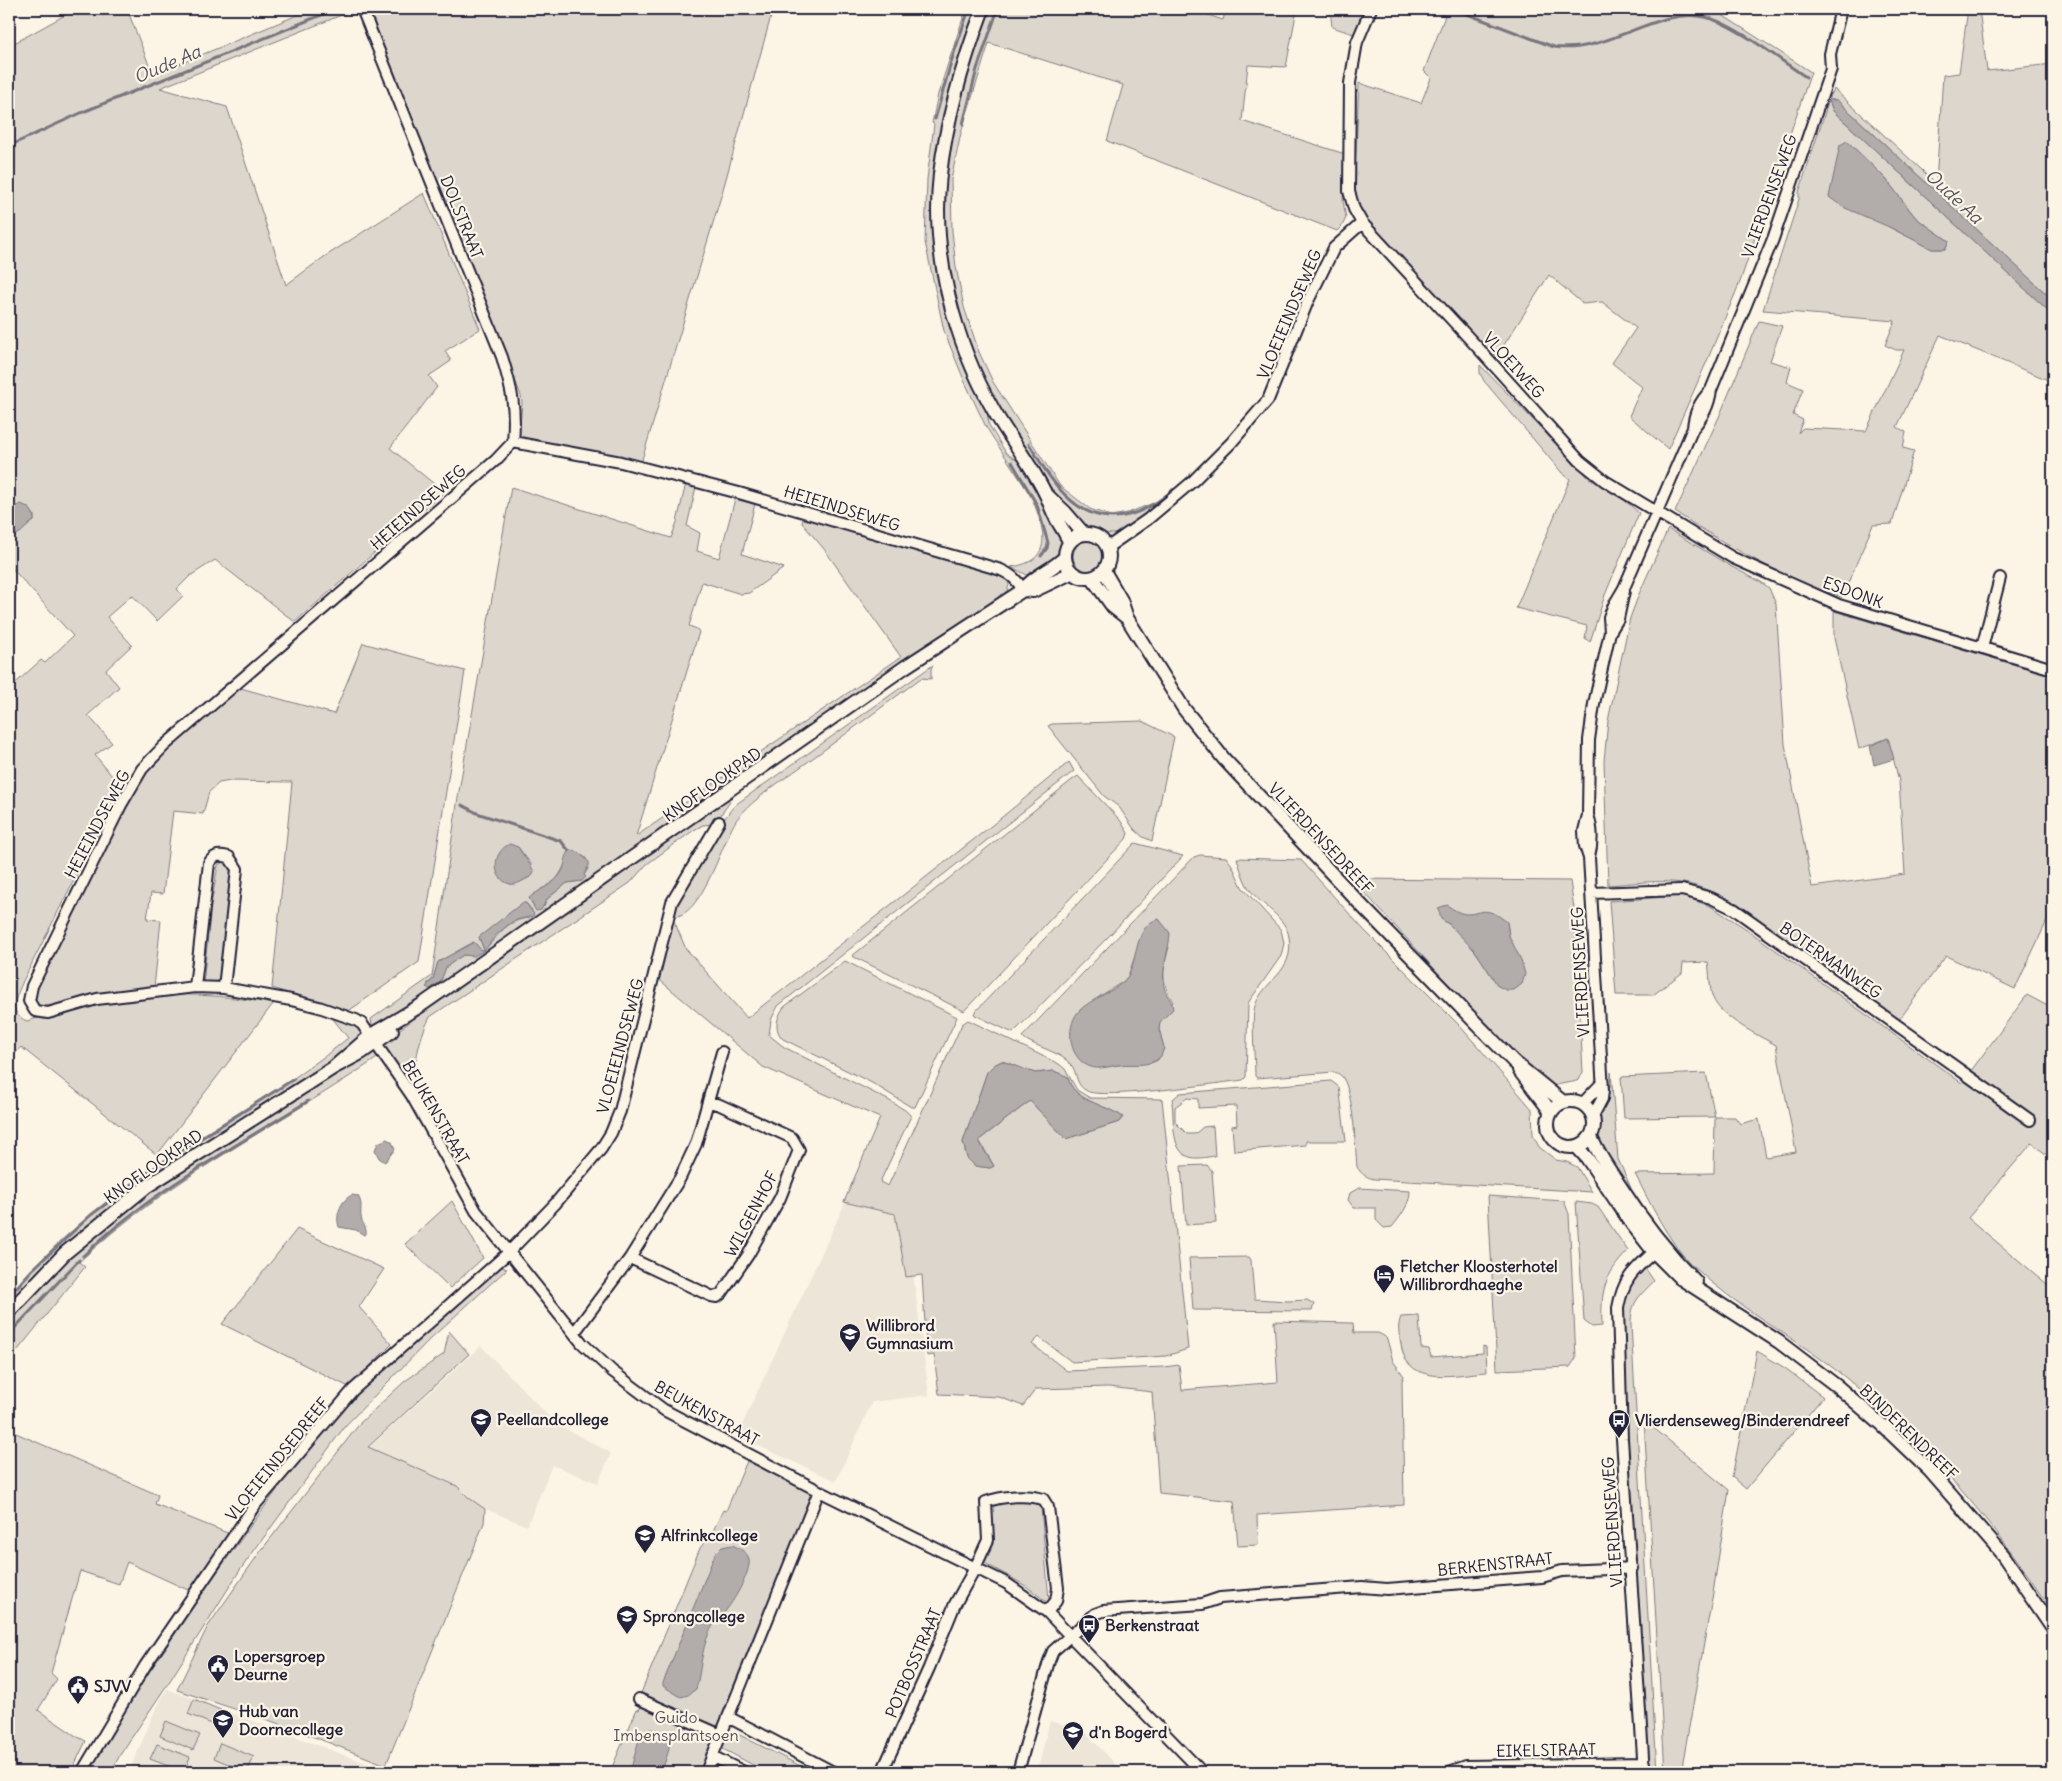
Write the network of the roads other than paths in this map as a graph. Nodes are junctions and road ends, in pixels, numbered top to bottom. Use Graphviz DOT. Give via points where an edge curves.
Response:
graph roads {
  1 [pos="362,9"];
  2 [pos="983,9"];
  3 [pos="1371,9"];
  4 [pos="1841,9"];
  5 [pos="1362,223"];
  6 [pos="514,442"];
  7 [pos="1046,494"];
  8 [pos="1656,511"];
  9 [pos="1084,534"];
  10 [pos="1069,542"];
  11 [pos="1108,547"];
  12 [pos="1064,558"];
  13 [pos="1104,571"];
  14 [pos="1071,573"];
  15 [pos="1092,578"];
  16 [pos="2000,578"];
  17 [pos="1023,590"];
  18 [pos="1127,618"];
  19 [pos="1982,648"];
  20 [pos="2053,669"];
  21 [pos="718,822"];
  22 [pos="1592,893"];
  23 [pos="195,987"];
  24 [pos="224,988"];
  25 [pos="35,1011"];
  26 [pos="373,1039"];
  27 [pos="722,1052"];
  28 [pos="1514,1062"];
  29 [pos="1602,1083"];
  30 [pos="709,1102"];
  31 [pos="1564,1102"];
  32 [pos="1582,1104"];
  33 [pos="1551,1112"];
  34 [pos="1593,1116"];
  35 [pos="2030,1120"];
  36 [pos="1591,1137"];
  37 [pos="1576,1147"];
  38 [pos="1658,1248"];
  39 [pos="508,1253"];
  40 [pos="630,1258"];
  41 [pos="9,1312"];
  42 [pos="574,1333"];
  43 [pos="819,1491"];
  44 [pos="975,1568"];
  45 [pos="1632,1568"];
  46 [pos="1047,1612"];
  47 [pos="2053,1628"];
  48 [pos="1071,1636"];
  49 [pos="639,1699"];
  50 [pos="728,1717"];
  51 [pos="721,1735"];
  52 [pos="712,1756"];
  53 [pos="1644,1768"];
  54 [pos="82,1772"];
  55 [pos="706,1772"];
  56 [pos="744,1772"];
  57 [pos="833,1772"];
  58 [pos="882,1772"];
  59 [pos="1018,1772"];
  60 [pos="1202,1772"];
  61 [pos="1449,1772"];
  1 -- 6 [label="street, DOLSTRAAT" via="502,357 515,412"];
  2 -- 7 [label="main road" via="964,60 946,132 940,176 942,262 951,308 982,388"];
  3 -- 5 [label="street" via="1357,42 1350,83 1349,191"];
  4 -- 8 [label="street, VLIERDENSEWEG" via="1830,54 1831,69 1773,239 1704,414 1693,428"];
  5 -- 8 [label="street, VLOEIWEG" via="1580,461"];
  5 -- 11 [label="street, VLOEIEINDSEWEG" via="1334,248 1308,301 1268,400 1232,443 1193,481"];
  6 -- 17 [label="street, HEIEINDSEWEG" via="621,462 739,493 1001,570 1016,579"];
  6 -- 25 [label="street, HEIEINDSEWEG" via="164,746 142,769 32,986 29,1002"];
  7 -- 9 [label="main road"];
  7 -- 10 [label="main road"];
  8 -- 19 [label="street, ESDONK" via="1733,558 1839,605"];
  8 -- 22 [label="street, VLIERDENSEWEG" via="1609,617 1610,632 1594,704 1589,740 1588,814 1593,844 1589,858"];
  9 -- 10 [label="main road"];
  9 -- 11 [label="main road" via="1097,536"];
  10 -- 12 [label="main road"];
  11 -- 13 [label="main road" via="1109,559"];
  12 -- 14 [label="main road"];
  12 -- 17 [label="main road, KNOFLOOKPAD"];
  13 -- 15 [label="main road"];
  13 -- 18 [label="main road, VLIERDENSEDREEF"];
  14 -- 15 [label="main road"];
  14 -- 17 [label="main road, KNOFLOOKPAD" via="1033,591"];
  15 -- 18 [label="main road, VLIERDENSEDREEF" via="1113,607"];
  16 -- 19 [label="street"];
  17 -- 26 [label="main road, KNOFLOOKPAD" via="905,667"];
  18 -- 28 [label="main road, VLIERDENSEDREEF" via="1184,708 1224,759"];
  19 -- 20 [label="street, ESDONK"];
  21 -- 39 [label="street, VLOEIEINDSEWEG" via="672,902 620,1111 611,1133 583,1172"];
  22 -- 29 [label="street, VLIERDENSEWEG"];
  22 -- 35 [label="street, BOTERMANWEG" via="1682,890 1734,909"];
  23 -- 24 [label="street, BEUKENSTRAAT"];
  23 -- 24 [label="street" via="209,863 219,855 229,857 237,869"];
  23 -- 25 [label="street, BEUKENSTRAAT" via="97,999 48,1013"];
  24 -- 26 [label="street, BEUKENSTRAAT" via="319,1007 356,1020"];
  26 -- 39 [label="street, BEUKENSTRAAT" via="407,1088 476,1212"];
  26 -- 41 [label="main road, KNOFLOOKPAD" via="361,1053 146,1186 65,1253"];
  27 -- 30 [label="street"];
  28 -- 31 [label="main road, VLIERDENSEDREEF"];
  28 -- 33 [label="main road, VLIERDENSEDREEF"];
  29 -- 32 [label="street"];
  29 -- 34 [label="street, VLIERDENSEWEG" via="1602,1098"];
  30 -- 40 [label="street" via="696,1144 680,1178"];
  30 -- 40 [label="street, WILGENHOF" via="792,1138 796,1143 799,1150 780,1198 748,1255 717,1297"];
  31 -- 32 [label="main road"];
  31 -- 33 [label="main road"];
  32 -- 34 [label="main road"];
  33 -- 37 [label="main road" via="1549,1134 1566,1147"];
  34 -- 36 [label="main road"];
  36 -- 37 [label="main road"];
  36 -- 38 [label="main road" via="1597,1152"];
  37 -- 38 [label="main road" via="1632,1224"];
  38 -- 45 [label="street, VLIERDENSEWEG" via="1628,1278 1618,1308 1622,1439"];
  38 -- 47 [label="main road, BINDERENDREEF" via="1680,1278 1779,1342 1838,1386 1930,1471 2003,1555"];
  39 -- 42 [label="street, BEUKENSTRAAT"];
  39 -- 54 [label="street, VLOEIEINDSEDREEF" via="353,1390 255,1504 145,1666"];
  40 -- 42 [label="street"];
  42 -- 43 [label="street, BEUKENSTRAAT" via="612,1371 664,1410"];
  43 -- 44 [label="street, BEUKENSTRAAT"];
  43 -- 50 [label="street"];
  44 -- 46 [label="street, BEUKENSTRAAT" via="1006,1583"];
  44 -- 46 [label="street, POTBOSSTRAAT" via="988,1540 986,1502 994,1499 1042,1499 1048,1507 1058,1588 1056,1601"];
  44 -- 58 [label="street, POTBOSSTRAAT" via="955,1604"];
  45 -- 48 [label="street, BERKENSTRAAT" via="1562,1571 1542,1577 1387,1589 1362,1587 1220,1598 1202,1604 1103,1611 1095,1614"];
  45 -- 53 [label="street, VLIERDENSEWEG"];
  46 -- 48 [label="street, BEUKENSTRAAT"];
  48 -- 59 [label="street, BERKENSTRAAT" via="1054,1651 1049,1661"];
  48 -- 60 [label="street, BEUKENSTRAAT"];
  49 -- 51 [label="street"];
  50 -- 51 [label="street"];
  50 -- 57 [label="street"];
  51 -- 52 [label="street"];
  52 -- 55 [label="street"];
  52 -- 56 [label="street"];
  53 -- 61 [label="street, EIKELSTRAAT" via="1466,1766"];
}
